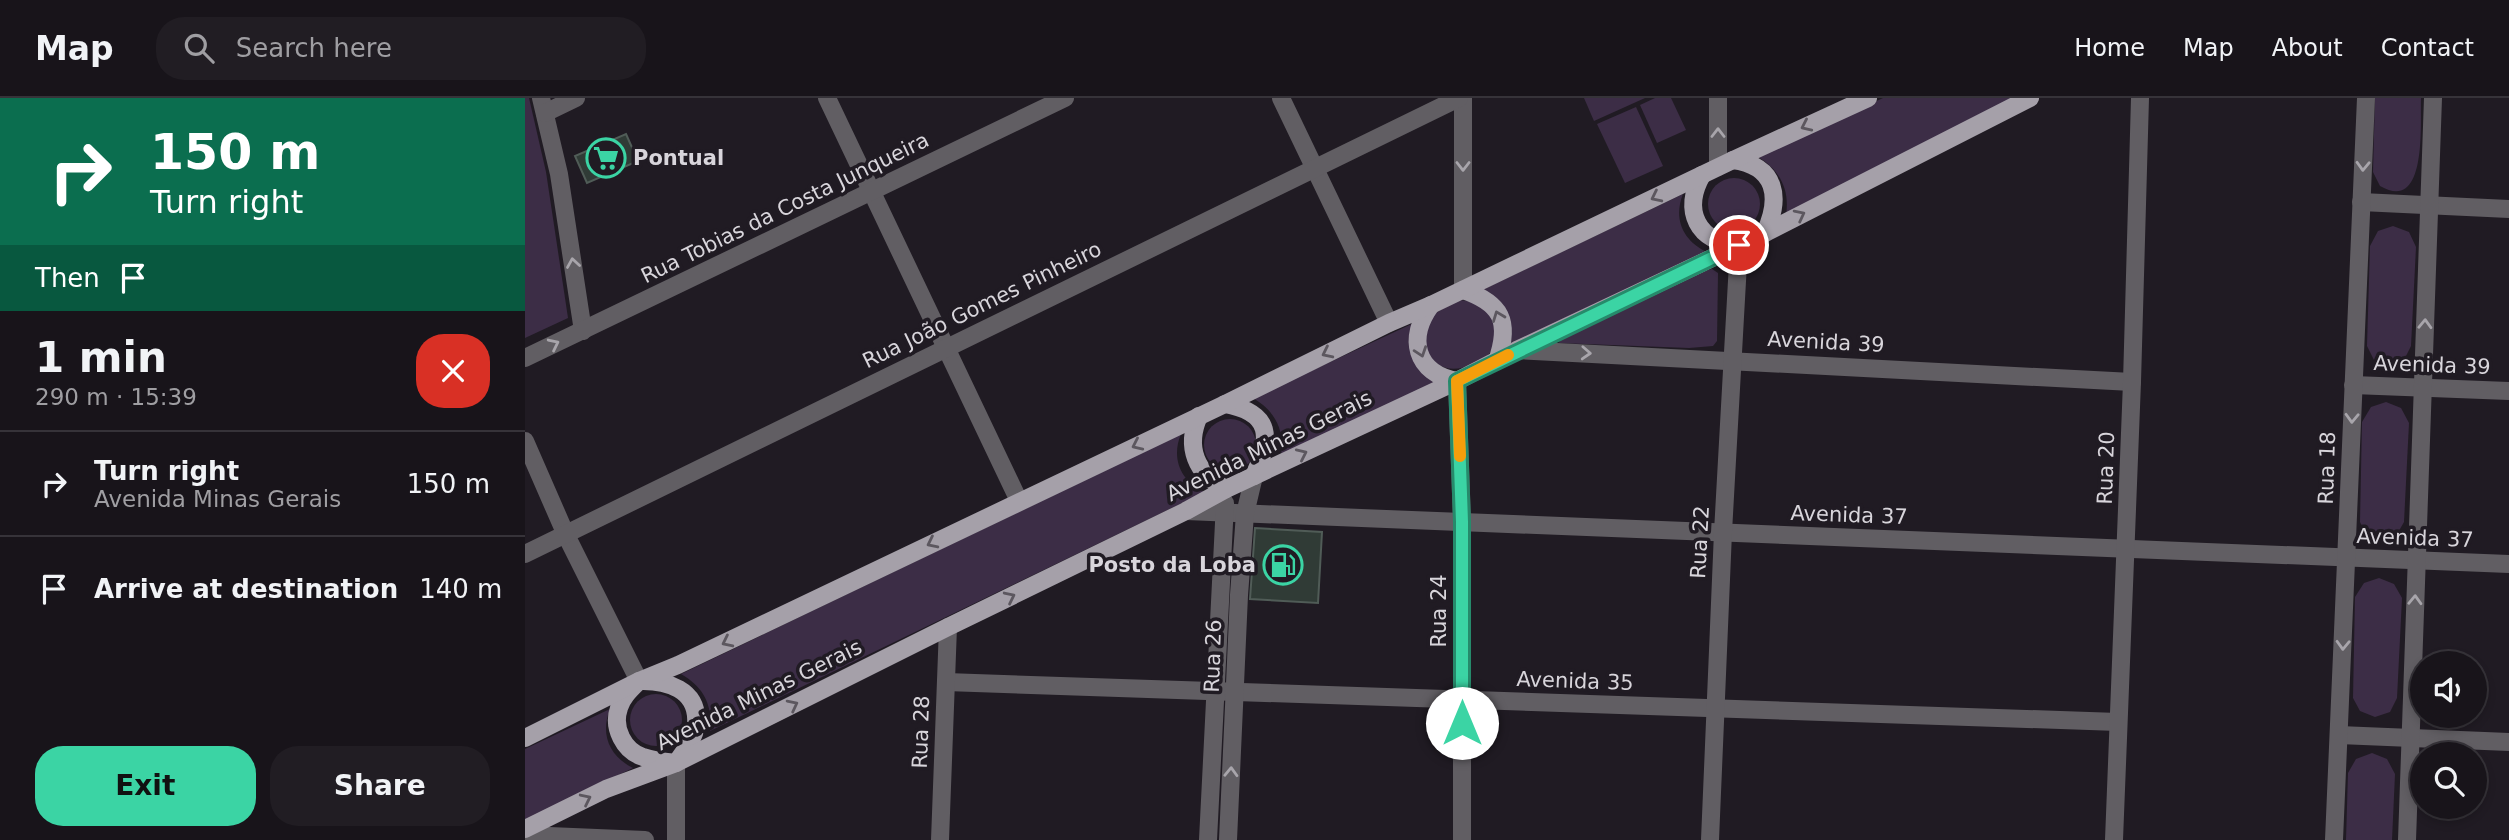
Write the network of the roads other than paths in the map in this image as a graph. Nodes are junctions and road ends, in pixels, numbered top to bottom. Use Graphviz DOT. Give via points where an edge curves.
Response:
graph roads {
  1 [pos="576,98"];
  2 [pos="827,98"];
  3 [pos="1065,98"];
  4 [pos="1281,98"];
  5 [pos="1461,98"];
  6 [pos="1718,98"];
  7 [pos="1868,98"];
  8 [pos="2030,98"];
  9 [pos="2140,98"];
  10 [pos="2366,98"];
  11 [pos="2433,98"];
  12 [pos="543,105"];
  13 [pos="1718,167"];
  14 [pos="1314,168"];
  15 [pos="872,191"];
  16 [pos="2361,202"];
  17 [pos="2429,205"];
  18 [pos="2509,209"];
  19 [pos="1765,233"];
  20 [pos="1739,245"];
  21 [pos="1463,290"];
  22 [pos="1431,305"];
  23 [pos="1389,323"];
  24 [pos="583,331"];
  25 [pos="946,347"];
  26 [pos="1517,350"];
  27 [pos="525,358"];
  28 [pos="1732,360"];
  29 [pos="1497,361"];
  30 [pos="1457,381"];
  31 [pos="2132,382"];
  32 [pos="2353,384"];
  33 [pos="2423,387"];
  34 [pos="2509,391"];
  35 [pos="1225,404"];
  36 [pos="1199,416"];
  37 [pos="525,441"];
  38 [pos="1254,476"];
  39 [pos="1226,489"];
  40 [pos="1019,501"];
  41 [pos="1186,511"];
  42 [pos="1224,513"];
  43 [pos="1245,514"];
  44 [pos="1462,522"];
  45 [pos="1723,533"];
  46 [pos="566,535"];
  47 [pos="2126,549"];
  48 [pos="525,554"];
  49 [pos="2346,558"];
  50 [pos="2416,560"];
  51 [pos="2509,564"];
  52 [pos="1220,595"];
  53 [pos="1239,595"];
  54 [pos="948,627"];
  55 [pos="639,681"];
  56 [pos="946,682"];
  57 [pos="1215,691"];
  58 [pos="1235,691"];
  59 [pos="1462,700"];
  60 [pos="1716,708"];
  61 [pos="2118,723"];
  62 [pos="2339,735"];
  63 [pos="525,738"];
  64 [pos="2410,738"];
  65 [pos="2509,742"];
  66 [pos="676,764"];
  67 [pos="525,829"];
  68 [pos="525,835"];
  69 [pos="645,840"];
  70 [pos="676,840"];
  71 [pos="940,840"];
  72 [pos="1208,840"];
  73 [pos="1228,840"];
  74 [pos="1462,840"];
  75 [pos="1710,840"];
  76 [pos="2114,840"];
  77 [pos="2334,840"];
  78 [pos="2407,840"];
  1 -- 12 [label="street"];
  2 -- 15 [label="street"];
  3 -- 15 [label="street, Rua Tobias da Costa Junqueira"];
  4 -- 14 [label="street"];
  5 -- 14 [label="street, Rua João Gomes Pinheiro"];
  5 -- 21 [label="street, one-way"];
  13 -- 6 [label="street, one-way"];
  7 -- 13 [label="main road, one-way"];
  19 -- 8 [label="main road, Avenida Minas Gerais, one-way"];
  9 -- 31 [label="street, Rua 20"];
  10 -- 16 [label="street, Rua 18, one-way"];
  11 -- 17 [label="street"];
  24 -- 12 [label="street, one-way" via="559,174"];
  13 -- 19 [label="main road" via="1743,161 1760,170 1772,186 1775,205"];
  13 -- 20 [label="main road" via="1693,194 1692,203 1708,236"];
  13 -- 21 [label="main road, one-way"];
  14 -- 23 [label="street"];
  14 -- 25 [label="street, Rua João Gomes Pinheiro"];
  15 -- 24 [label="street, Rua Tobias da Costa Junqueira"];
  15 -- 25 [label="street"];
  16 -- 17 [label="street"];
  16 -- 32 [label="street, Rua 18"];
  17 -- 18 [label="street"];
  33 -- 17 [label="street, one-way"];
  19 -- 20 [label="main road, Avenida Minas Gerais"];
  20 -- 26 [label="main road, Avenida Minas Gerais"];
  20 -- 28 [label="street, Rua 22"];
  21 -- 22 [label="main road"];
  29 -- 21 [label="main road, one-way" via="1503,332 1494,305"];
  22 -- 23 [label="main road"];
  22 -- 30 [label="main road, one-way" via="1418,328 1419,353 1434,373"];
  23 -- 35 [label="main road, one-way"];
  27 -- 24 [label="street, Rua Tobias da Costa Junqueira, one-way"];
  25 -- 40 [label="street"];
  25 -- 46 [label="street, Rua João Gomes Pinheiro"];
  26 -- 28 [label="street, Avenida 39, one-way"];
  26 -- 29 [label="main road, Avenida Minas Gerais"];
  28 -- 31 [label="street, Avenida 39"];
  28 -- 45 [label="street, Rua 22"];
  29 -- 30 [label="main road, Avenida Minas Gerais"];
  38 -- 30 [label="main road, Avenida Minas Gerais, one-way"];
  30 -- 44 [label="street, Rua 24"];
  31 -- 47 [label="street, Rua 20"];
  32 -- 33 [label="street, Avenida 39"];
  32 -- 49 [label="street, Rua 18, one-way"];
  33 -- 34 [label="street, Avenida 39"];
  33 -- 50 [label="street"];
  35 -- 36 [label="main road"];
  35 -- 38 [label="main road" via="1241,407 1265,428 1265,448"];
  36 -- 39 [label="main road" via="1192,439 1196,462"];
  36 -- 40 [label="main road, one-way"];
  37 -- 46 [label="street"];
  38 -- 39 [label="main road, Avenida Minas Gerais"];
  38 -- 43 [label="street, Rua 26"];
  39 -- 41 [label="main road, Avenida Minas Gerais"];
  39 -- 42 [label="street, Rua 26"];
  40 -- 55 [label="main road, one-way"];
  41 -- 42 [label="street, Avenida 37"];
  54 -- 41 [label="main road, Avenida Minas Gerais, one-way"];
  42 -- 43 [label="street, Avenida 37"];
  42 -- 52 [label="street, Rua 26"];
  43 -- 44 [label="street, Avenida 37"];
  43 -- 53 [label="street, Rua 26"];
  44 -- 45 [label="street, Avenida 37"];
  44 -- 59 [label="street, Rua 24"];
  45 -- 47 [label="street, Avenida 37"];
  45 -- 60 [label="street, Rua 22"];
  46 -- 48 [label="street, Rua João Gomes Pinheiro"];
  46 -- 55 [label="street"];
  47 -- 49 [label="street, Avenida 37"];
  47 -- 61 [label="street, Rua 20"];
  49 -- 50 [label="street, Avenida 37"];
  49 -- 62 [label="street, Rua 18, one-way"];
  50 -- 51 [label="street, Avenida 37"];
  64 -- 50 [label="street, one-way"];
  52 -- 53 [label="street"];
  52 -- 57 [label="street, Rua 26"];
  53 -- 58 [label="street, Rua 26"];
  54 -- 56 [label="street, Rua 28"];
  66 -- 54 [label="main road, Avenida Minas Gerais, one-way"];
  55 -- 63 [label="main road"];
  55 -- 66 [label="main road" via="679,688 693,704 696,724"];
  55 -- 66 [label="main road" via="619,707 620,737 643,757"];
  56 -- 57 [label="street, Avenida 35"];
  56 -- 71 [label="street, Rua 28"];
  57 -- 58 [label="street, Avenida 35"];
  57 -- 72 [label="street, Rua 26"];
  58 -- 59 [label="street, Avenida 35"];
  73 -- 58 [label="street, Rua 26, one-way"];
  59 -- 60 [label="street, Avenida 35"];
  59 -- 74 [label="street, Rua 24"];
  60 -- 61 [label="street, Avenida 35"];
  60 -- 75 [label="street, Rua 22"];
  61 -- 76 [label="street, Rua 20"];
  62 -- 64 [label="street"];
  62 -- 77 [label="street, Rua 18"];
  64 -- 65 [label="street"];
  64 -- 78 [label="street"];
  67 -- 66 [label="main road, Avenida Minas Gerais, one-way" via="607,789"];
  66 -- 70 [label="street"];
  68 -- 69 [label="street"];
}
